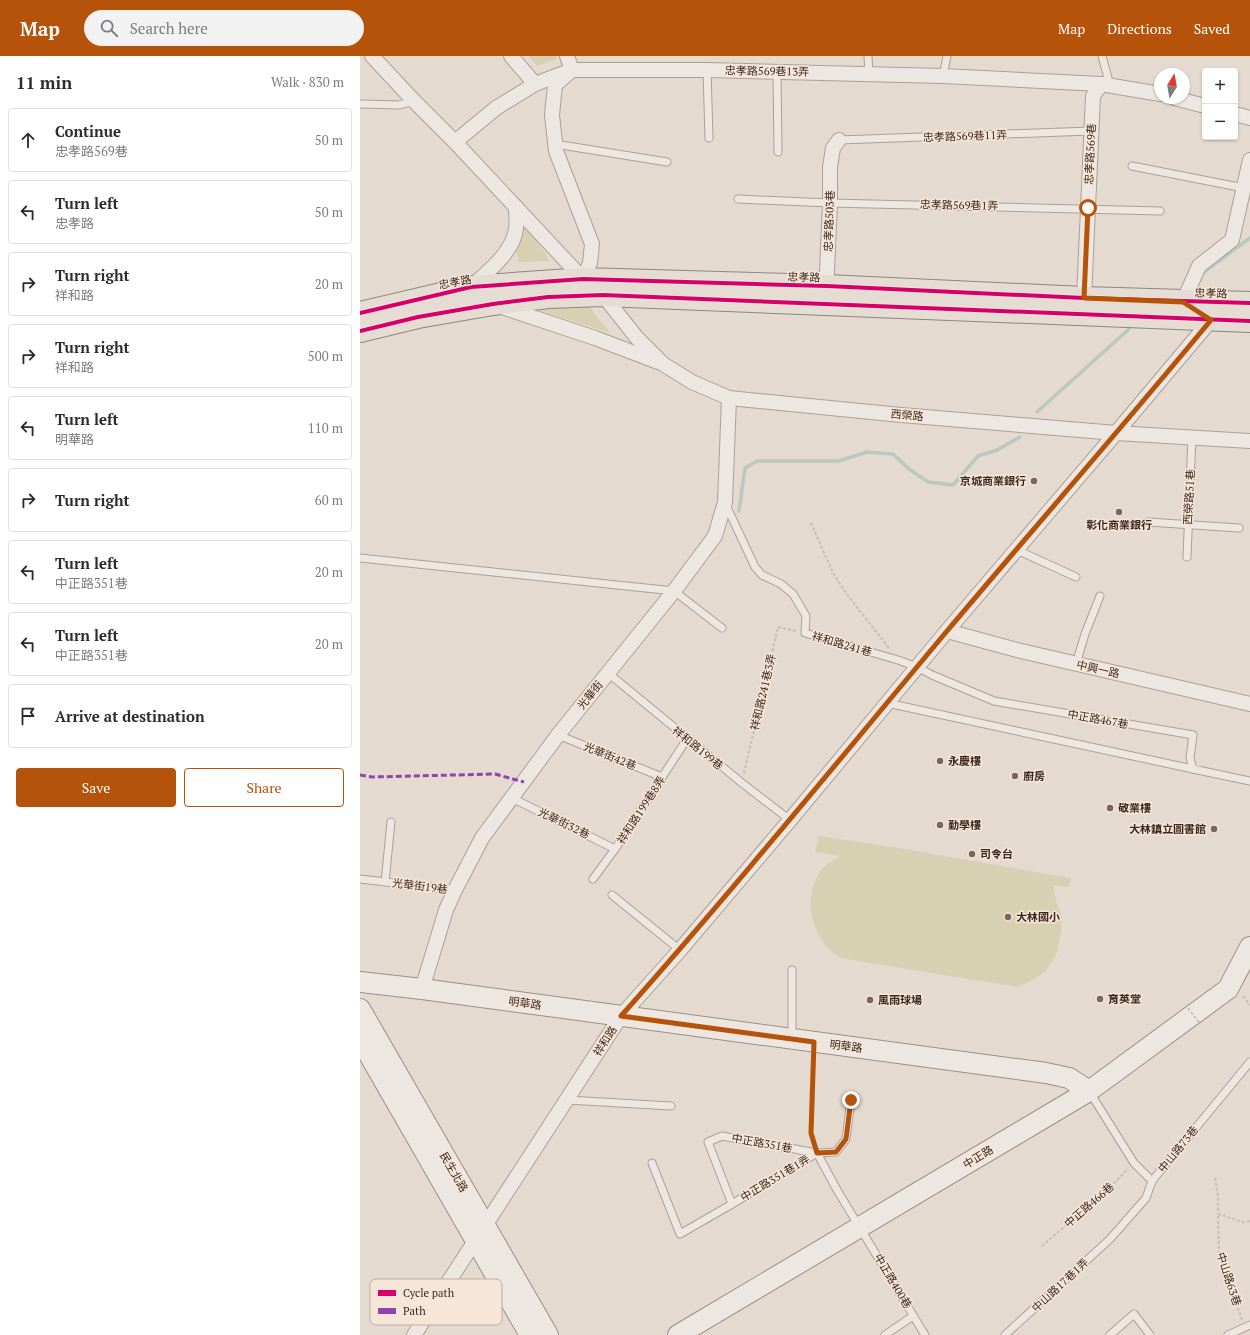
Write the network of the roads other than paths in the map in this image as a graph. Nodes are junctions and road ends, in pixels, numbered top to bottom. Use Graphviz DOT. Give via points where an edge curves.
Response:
graph roads {
  1 [pos="372,56"];
  2 [pos="510,56"];
  3 [pos="567,56"];
  4 [pos="868,56"];
  5 [pos="947,56"];
  6 [pos="1102,56"];
  7 [pos="572,70"];
  8 [pos="707,70"];
  9 [pos="777,72"];
  10 [pos="869,74"];
  11 [pos="943,76"];
  12 [pos="535,84"];
  13 [pos="1101,84"];
  14 [pos="1154,93"];
  15 [pos="414,101"];
  16 [pos="1190,102"];
  17 [pos="360,104"];
  18 [pos="1202,105"];
  19 [pos="1238,115"];
  20 [pos="1250,118"];
  21 [pos="1091,131"];
  22 [pos="708,138"];
  23 [pos="839,140"];
  24 [pos="455,142"];
  25 [pos="555,144"];
  26 [pos="778,152"];
  27 [pos="1250,160"];
  28 [pos="668,162"];
  29 [pos="1132,166"];
  30 [pos="1244,188"];
  31 [pos="738,199"];
  32 [pos="830,203"];
  33 [pos="516,207"];
  34 [pos="1088,208"];
  35 [pos="1160,211"];
  36 [pos="583,279"];
  37 [pos="471,287"];
  38 [pos="826,295"];
  39 [pos="603,296"];
  40 [pos="1084,298"];
  41 [pos="1183,302"];
  42 [pos="493,304"];
  43 [pos="1250,304"];
  44 [pos="360,313"];
  45 [pos="1211,320"];
  46 [pos="1250,321"];
  47 [pos="360,331"];
  48 [pos="663,364"];
  49 [pos="729,398"];
  50 [pos="1116,433"];
  51 [pos="1192,437"];
  52 [pos="1250,441"];
  53 [pos="725,502"];
  54 [pos="1148,522"];
  55 [pos="1188,524"];
  56 [pos="1239,528"];
  57 [pos="1017,550"];
  58 [pos="1187,557"];
  59 [pos="360,558"];
  60 [pos="1076,577"];
  61 [pos="674,592"];
  62 [pos="1100,596"];
  63 [pos="722,628"];
  64 [pos="947,631"];
  65 [pos="1076,664"];
  66 [pos="917,667"];
  67 [pos="608,673"];
  68 [pos="887,703"];
  69 [pos="1250,704"];
  70 [pos="558,736"];
  71 [pos="687,739"];
  72 [pos="1193,769"];
  73 [pos="662,777"];
  74 [pos="1250,781"];
  75 [pos="512,798"];
  76 [pos="790,820"];
  77 [pos="392,822"];
  78 [pos="615,848"];
  79 [pos="360,879"];
  80 [pos="593,880"];
  81 [pos="385,882"];
  82 [pos="455,890"];
  83 [pos="612,895"];
  84 [pos="1250,947"];
  85 [pos="680,950"];
  86 [pos="792,970"];
  87 [pos="360,982"];
  88 [pos="422,989"];
  89 [pos="360,1009"];
  90 [pos="621,1016"];
  91 [pos="360,1039"];
  92 [pos="792,1039"];
  93 [pos="1250,1062"];
  94 [pos="1089,1091"];
  95 [pos="567,1100"];
  96 [pos="851,1100"];
  97 [pos="671,1106"];
  98 [pos="708,1142"];
  99 [pos="817,1153"];
  100 [pos="652,1163"];
  101 [pos="1152,1181"];
  102 [pos="732,1204"];
  103 [pos="860,1228"];
  104 [pos="481,1233"];
  105 [pos="1110,1239"];
  106 [pos="451,1279"];
  107 [pos="913,1316"];
  108 [pos="421,1325"];
  109 [pos="1248,1326"];
  110 [pos="1010,1334"];
  111 [pos="414,1335"];
  112 [pos="530,1335"];
  113 [pos="548,1335"];
  114 [pos="678,1335"];
  115 [pos="885,1335"];
  116 [pos="925,1335"];
  117 [pos="1110,1335"];
  118 [pos="1150,1335"];
  119 [pos="1228,1335"];
  1 -- 15 [label="street, 西榮路"];
  2 -- 12 [label="street"];
  3 -- 7 [label="street"];
  4 -- 10 [label="lane"];
  5 -- 11 [label="lane"];
  6 -- 13 [label="lane" via="1108,78"];
  7 -- 8 [label="street, 忠孝路569巷13弄"];
  7 -- 12 [label="street, 忠孝路569巷13弄"];
  7 -- 25 [label="street" via="555,85 552,115"];
  8 -- 9 [label="street, 忠孝路569巷13弄"];
  8 -- 22 [label="lane"];
  9 -- 10 [label="street, 忠孝路569巷13弄"];
  9 -- 26 [label="lane"];
  10 -- 11 [label="street, 忠孝路569巷13弄"];
  11 -- 13 [label="street, 忠孝路569巷13弄"];
  12 -- 24 [label="street, 忠孝路569巷13弄" via="496,108"];
  13 -- 14 [label="street, 忠孝路569巷13弄"];
  13 -- 21 [label="street, 忠孝路569巷" via="1093,96"];
  15 -- 17 [label="lane" via="398,105"];
  15 -- 24 [label="street, 西榮路"];
  16 -- 18 [label="street"];
  19 -- 20 [label="street"];
  21 -- 23 [label="lane, 忠孝路569巷11弄"];
  21 -- 34 [label="street, 忠孝路569巷"];
  23 -- 32 [label="street, 忠孝路503巷" via="833,148 830,168"];
  24 -- 33 [label="street, 西榮路"];
  25 -- 28 [label="lane"];
  25 -- 36 [label="street" via="592,244 590,263"];
  27 -- 30 [label="street"];
  29 -- 30 [label="lane"];
  30 -- 41 [label="street" via="1232,240 1199,266"];
  31 -- 32 [label="lane, 忠孝路569巷1弄"];
  32 -- 34 [label="lane, 忠孝路569巷1弄"];
  32 -- 38 [label="street, 忠孝路503巷"];
  33 -- 36 [label="street, 西榮路"];
  33 -- 37 [label="street" via="516,230 509,249"];
  34 -- 35 [label="lane, 忠孝路569巷1弄"];
  34 -- 40 [label="street, 忠孝路569巷"];
  36 -- 37 [label="main road, 忠孝路"];
  36 -- 38 [label="main road, 忠孝路"];
  36 -- 39 [label="street, 西榮路"];
  37 -- 44 [label="main road, 忠孝路"];
  38 -- 39 [label="main road, 忠孝路"];
  38 -- 40 [label="main road, 忠孝路"];
  38 -- 45 [label="main road, 忠孝路"];
  39 -- 42 [label="main road, 忠孝路" via="548,297"];
  39 -- 48 [label="street, 西榮路" via="637,338"];
  40 -- 41 [label="main road, 忠孝路"];
  41 -- 43 [label="main road, 忠孝路"];
  41 -- 45 [label="street"];
  42 -- 47 [label="main road, 忠孝路" via="418,317"];
  42 -- 48 [label="street"];
  45 -- 46 [label="main road, 忠孝路"];
  45 -- 50 [label="street, 祥和路"];
  48 -- 49 [label="street, 西榮路" via="692,382"];
  49 -- 50 [label="street, 西榮路"];
  49 -- 53 [label="street, 光華街"];
  50 -- 51 [label="street, 西榮路"];
  50 -- 57 [label="street, 祥和路"];
  51 -- 52 [label="street, 西榮路"];
  51 -- 55 [label="lane, 西榮路51巷"];
  53 -- 61 [label="street, 光華街" via="715,536"];
  53 -- 66 [label="lane, 祥和路241巷" via="755,567 762,575 781,584 793,594 806,616 805,633"];
  54 -- 55 [label="lane"];
  55 -- 56 [label="lane"];
  55 -- 58 [label="lane, 西榮路51巷"];
  57 -- 60 [label="lane"];
  57 -- 64 [label="street, 祥和路"];
  59 -- 61 [label="lane"];
  61 -- 63 [label="lane"];
  61 -- 67 [label="street, 光華街"];
  62 -- 65 [label="lane"];
  64 -- 65 [label="street, 中興一路"];
  64 -- 66 [label="street, 祥和路"];
  65 -- 69 [label="street, 中興一路"];
  66 -- 68 [label="street, 祥和路"];
  66 -- 72 [label="lane, 中正路467巷" via="994,701 1193,735 1190,758"];
  67 -- 70 [label="street, 光華街"];
  67 -- 71 [label="lane, 祥和路199巷"];
  68 -- 72 [label="lane"];
  68 -- 76 [label="street, 祥和路"];
  70 -- 73 [label="lane, 光華街42巷"];
  70 -- 75 [label="street, 光華街"];
  71 -- 73 [label="lane, 祥和路199巷8弄"];
  71 -- 76 [label="lane, 祥和路199巷"];
  72 -- 74 [label="lane"];
  73 -- 78 [label="lane, 祥和路199巷8弄"];
  75 -- 78 [label="lane, 光華街32巷"];
  75 -- 82 [label="street, 光華街" via="482,838"];
  76 -- 85 [label="street, 祥和路"];
  77 -- 81 [label="lane, 光華街19巷"];
  78 -- 80 [label="lane, 祥和路199巷8弄"];
  79 -- 81 [label="lane, 光華街19巷"];
  81 -- 82 [label="lane, 光華街19巷"];
  82 -- 88 [label="street, 光華街" via="446,910"];
  83 -- 85 [label="lane"];
  84 -- 94 [label="street, 中正路" via="1228,989"];
  85 -- 90 [label="street, 祥和路"];
  86 -- 92 [label="lane"];
  87 -- 88 [label="street, 明華路"];
  88 -- 90 [label="street, 明華路"];
  89 -- 104 [label="street, 民生北路"];
  90 -- 92 [label="street, 明華路"];
  90 -- 95 [label="street, 祥和路"];
  91 -- 104 [label="street, 民生北路"];
  92 -- 94 [label="street, 明華路" via="1046,1072 1070,1078"];
  93 -- 101 [label="lane, 中山路73巷"];
  94 -- 101 [label="lane" via="1134,1163"];
  94 -- 103 [label="street, 中正路"];
  95 -- 97 [label="lane"];
  95 -- 104 [label="street, 祥和路"];
  96 -- 99 [label="lane, 中正路351巷" via="846,1139 836,1152"];
  98 -- 99 [label="lane, 中正路351巷" via="722,1136"];
  98 -- 102 [label="lane, 中正路351巷1弄"];
  99 -- 102 [label="lane, 中正路351巷1弄"];
  99 -- 103 [label="lane"];
  100 -- 102 [label="lane, 中正路351巷1弄" via="680,1234"];
  101 -- 105 [label="lane, 中山路73巷" via="1146,1198"];
  103 -- 107 [label="lane, 中正路400巷"];
  103 -- 114 [label="street, 中正路"];
  104 -- 106 [label="street, 祥和路"];
  104 -- 112 [label="street, 民生北路"];
  104 -- 113 [label="street, 民生北路"];
  105 -- 110 [label="lane, 中山路17巷1弄"];
  107 -- 115 [label="lane"];
  107 -- 116 [label="lane, 中正路400巷"];
  108 -- 111 [label="street, 祥和路"];
  109 -- 119 [label="lane"];
  117 -- 118 [label="lane" via="1134,1314"];
}
